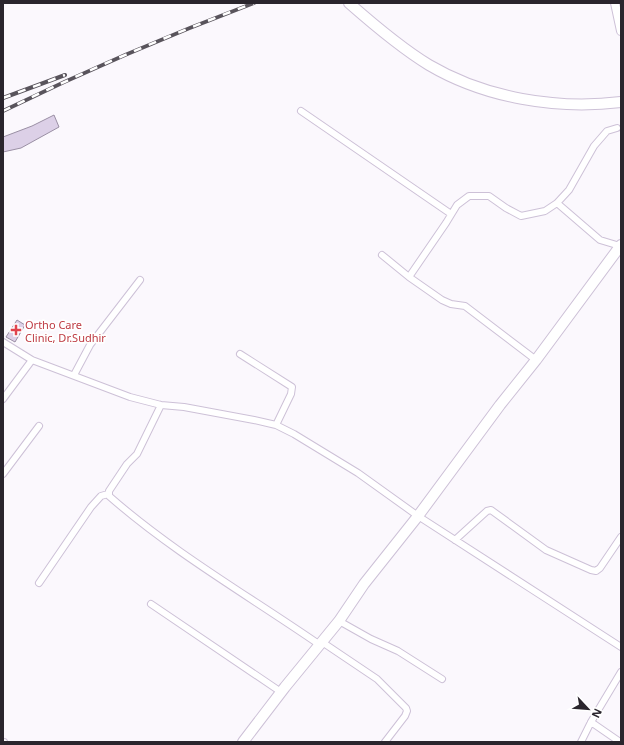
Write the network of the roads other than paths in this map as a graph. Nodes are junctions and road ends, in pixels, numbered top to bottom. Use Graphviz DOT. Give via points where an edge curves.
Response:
graph roads {
  1 [pos="615,3"];
  2 [pos="351,5"];
  3 [pos="621,31"];
  4 [pos="621,102"];
  5 [pos="301,111"];
  6 [pos="617,128"];
  7 [pos="557,203"];
  8 [pos="451,214"];
  9 [pos="621,246"];
  10 [pos="382,255"];
  11 [pos="409,277"];
  12 [pos="140,280"];
  13 [pos="3,342"];
  14 [pos="240,354"];
  15 [pos="32,360"];
  16 [pos="536,360"];
  17 [pos="74,375"];
  18 [pos="3,399"];
  19 [pos="161,406"];
  20 [pos="276,425"];
  21 [pos="39,426"];
  22 [pos="3,474"];
  23 [pos="108,494"];
  24 [pos="418,516"];
  25 [pos="621,537"];
  26 [pos="455,540"];
  27 [pos="40,583"];
  28 [pos="151,604"];
  29 [pos="339,621"];
  30 [pos="321,644"];
  31 [pos="621,647"];
  32 [pos="621,672"];
  33 [pos="442,678"];
  34 [pos="281,692"];
  35 [pos="591,722"];
  36 [pos="244,742"];
  37 [pos="385,742"];
  38 [pos="581,742"];
  39 [pos="620,742"];
  1 -- 3 [label="street"];
  2 -- 4 [label="main road" via="428,64 477,87 553,104 597,105"];
  5 -- 8 [label="street"];
  6 -- 7 [label="street" via="607,131 594,146 568,190"];
  7 -- 8 [label="street" via="545,211 521,216 489,196 475,195 469,196"];
  7 -- 9 [label="street" via="600,240"];
  8 -- 11 [label="street"];
  9 -- 16 [label="main road"];
  10 -- 11 [label="street"];
  11 -- 16 [label="street" via="442,300 465,306"];
  12 -- 17 [label="street" via="90,345"];
  13 -- 15 [label="street"];
  14 -- 20 [label="street" via="292,387"];
  15 -- 17 [label="street"];
  15 -- 18 [label="street"];
  16 -- 24 [label="main road"];
  17 -- 19 [label="street"];
  19 -- 20 [label="street" via="184,407"];
  19 -- 23 [label="street" via="137,454 127,464"];
  20 -- 24 [label="street" via="358,473"];
  21 -- 22 [label="street"];
  23 -- 27 [label="street" via="101,496 90,507"];
  23 -- 30 [label="street" via="204,569"];
  24 -- 26 [label="street"];
  24 -- 29 [label="main road" via="364,584"];
  25 -- 26 [label="street" via="596,571 546,550 491,510"];
  26 -- 31 [label="street"];
  28 -- 34 [label="street"];
  29 -- 30 [label="main road"];
  29 -- 33 [label="street" via="398,651"];
  30 -- 34 [label="main road"];
  30 -- 37 [label="street" via="377,679 406,708 405,716"];
  32 -- 35 [label="street"];
  34 -- 36 [label="main road"];
  35 -- 38 [label="street"];
  35 -- 39 [label="street"];
}
